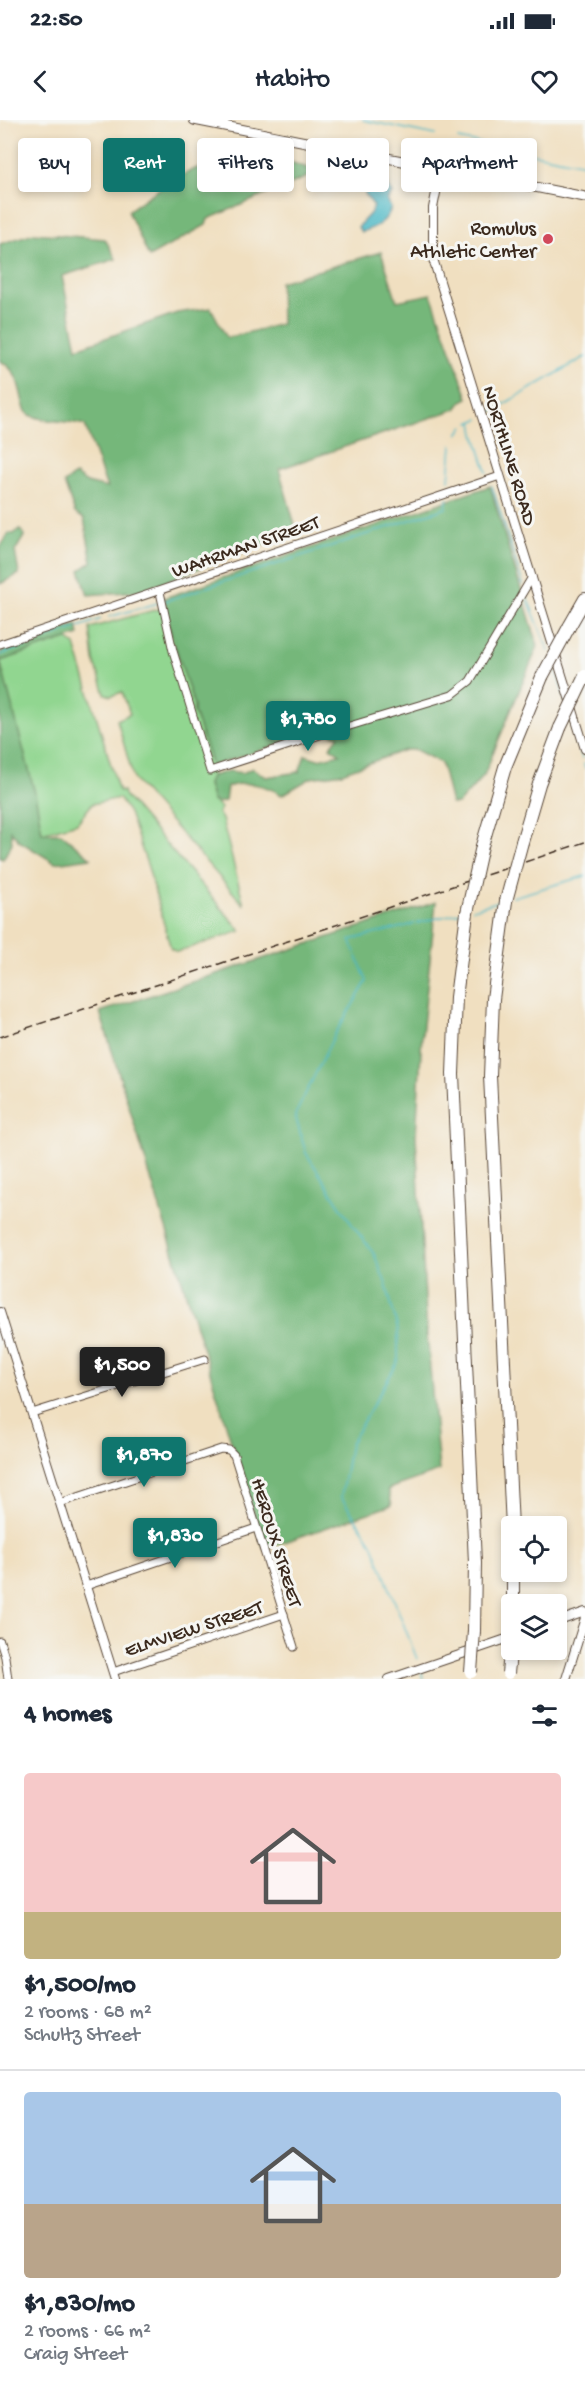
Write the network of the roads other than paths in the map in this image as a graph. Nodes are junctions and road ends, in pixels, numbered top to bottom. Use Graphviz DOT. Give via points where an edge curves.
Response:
graph roads {
  1 [pos="195,120"];
  2 [pos="401,160"];
  3 [pos="537,188"];
  4 [pos="437,192"];
  5 [pos="585,198"];
  6 [pos="500,476"];
  7 [pos="532,577"];
  8 [pos="160,592"];
  9 [pos="585,599"];
  10 [pos="0,644"];
  11 [pos="585,676"];
  12 [pos="585,749"];
  13 [pos="1,1317"];
  14 [pos="205,1359"];
  15 [pos="32,1413"];
  16 [pos="60,1503"];
  17 [pos="511,1516"];
  18 [pos="256,1528"];
  19 [pos="86,1586"];
  20 [pos="585,1612"];
  21 [pos="284,1614"];
  22 [pos="567,1618"];
  23 [pos="585,1618"];
  24 [pos="501,1640"];
  25 [pos="0,1641"];
  26 [pos="294,1647"];
  27 [pos="510,1660"];
  28 [pos="114,1675"];
  29 [pos="470,1675"];
  30 [pos="508,1676"];
  31 [pos="8,1679"];
  32 [pos="389,1679"];
  33 [pos="566,1679"];
  1 -- 2 [label="main road"];
  3 -- 5 [label="main road"];
  4 -- 6 [label="street, NORTHLINE ROAD" via="432,224 433,259"];
  6 -- 7 [label="street, NORTHLINE ROAD"];
  6 -- 8 [label="street, WAHRMAN STREET"];
  7 -- 8 [label="street" via="470,681 452,695 210,771 173,651"];
  7 -- 12 [label="street, NORTHLINE ROAD"];
  8 -- 10 [label="street, WAHRMAN STREET"];
  9 -- 29 [label="highway, bridge" via="542,676 505,767 467,913 456,997 453,1083 475,1563"];
  11 -- 17 [label="highway, bridge" via="539,784 522,842 506,901 493,999 490,1076"];
  13 -- 15 [label="street"];
  14 -- 15 [label="street"];
  15 -- 16 [label="street"];
  16 -- 18 [label="street, HEROUX STREET" via="221,1449 229,1450 234,1455"];
  16 -- 19 [label="street"];
  18 -- 19 [label="street"];
  18 -- 21 [label="street, HEROUX STREET"];
  19 -- 28 [label="street"];
  20 -- 22 [label="street"];
  21 -- 26 [label="street, HEROUX STREET"];
  21 -- 28 [label="street, ELMVIEW STREET"];
  23 -- 33 [label="street"];
  24 -- 32 [label="street"];
  25 -- 31 [label="street"];
  27 -- 30 [label="highway, bridge"];
}
